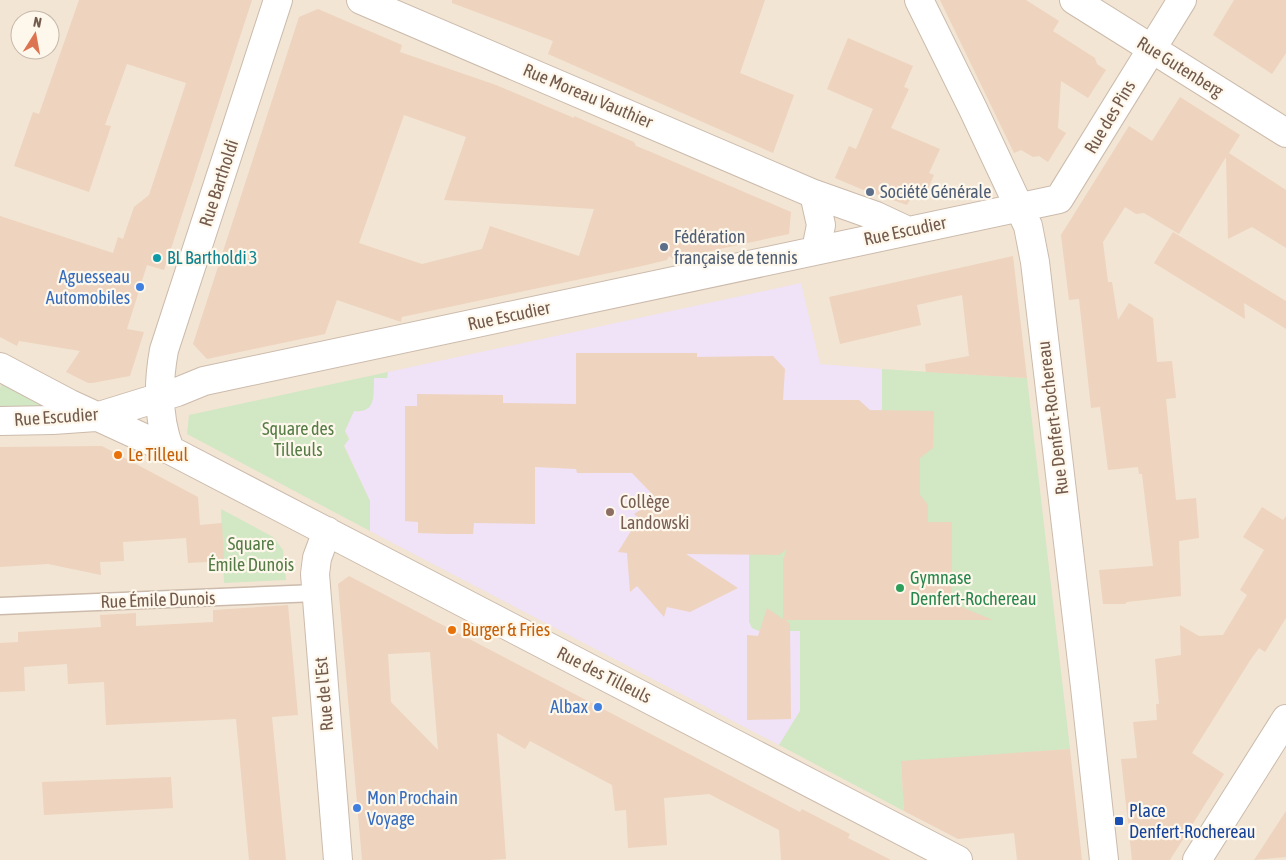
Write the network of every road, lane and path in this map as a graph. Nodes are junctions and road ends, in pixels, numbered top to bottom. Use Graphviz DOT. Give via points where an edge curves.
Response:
graph roads {
  1 [pos="278,0"];
  2 [pos="361,0"];
  3 [pos="919,0"];
  4 [pos="1074,0"];
  5 [pos="1182,0"];
  6 [pos="1152,49"];
  7 [pos="1286,134"];
  8 [pos="814,194"];
  9 [pos="1019,207"];
  10 [pos="906,230"];
  11 [pos="816,250"];
  12 [pos="0,367"];
  13 [pos="160,397"];
  14 [pos="96,417"];
  15 [pos="0,421"];
  16 [pos="170,450"];
  17 [pos="327,531"];
  18 [pos="316,593"];
  19 [pos="0,606"];
  20 [pos="1286,719"];
  21 [pos="338,860"];
  22 [pos="958,860"];
  23 [pos="1104,860"];
  24 [pos="1197,860"];
  1 -- 13 [label="street, Rue Bartholdi" via="164,350"];
  2 -- 8 [label="street, Rue Moreau Vauthier"];
  3 -- 9 [label="street, Rue Denfert-Rochereau"];
  4 -- 6 [label="street, Rue Gutenberg"];
  5 -- 6 [label="street, Rue des Pins"];
  6 -- 7 [label="street, Rue Gutenberg"];
  6 -- 9 [label="street, Rue des Pins" via="1059,199"];
  8 -- 10 [label="street, Rue Moreau Vauthier"];
  8 -- 11 [label="street" via="821,225"];
  9 -- 10 [label="street, Rue Escudier"];
  9 -- 23 [label="street, Rue Denfert-Rochereau" via="1028,226 1036,262"];
  10 -- 11 [label="street, Rue Escudier"];
  11 -- 13 [label="street, Rue Escudier" via="204,381"];
  12 -- 14 [label="street, Rue des Tilleuls"];
  13 -- 14 [label="street, Rue Escudier"];
  13 -- 16 [label="street" via="163,433"];
  14 -- 15 [label="street, Rue Escudier"];
  14 -- 16 [label="street, Rue des Tilleuls"];
  16 -- 17 [label="street, Rue des Tilleuls"];
  17 -- 18 [label="street, Rue de l'Est" via="314,574"];
  17 -- 22 [label="street, Rue des Tilleuls"];
  18 -- 19 [label="lane, Rue Émile Dunois"];
  18 -- 21 [label="street, Rue de l'Est"];
  20 -- 24 [label="street"];
}
